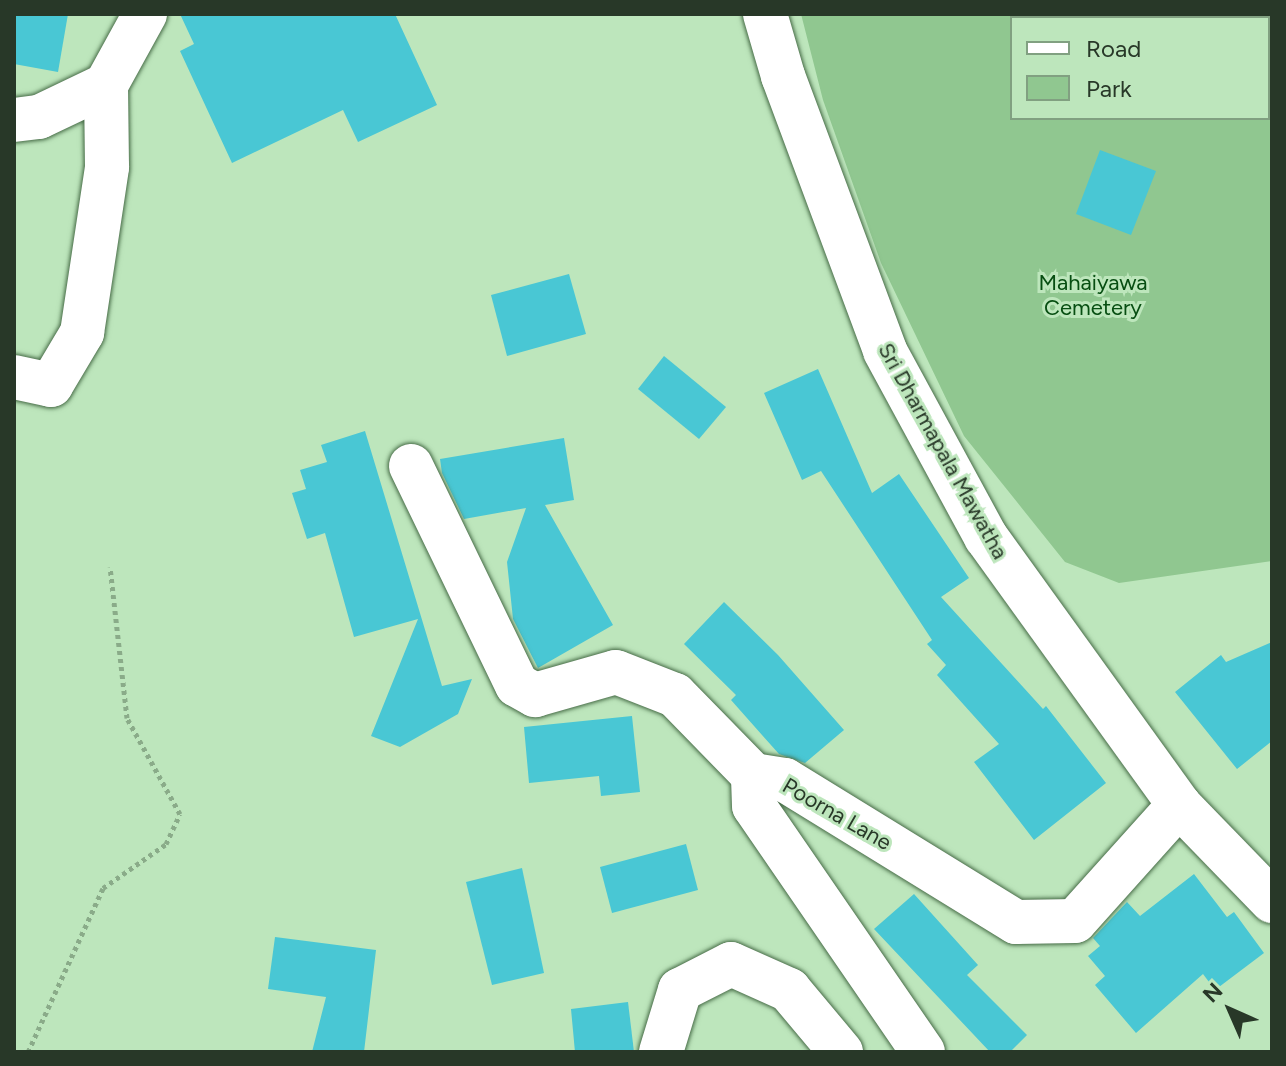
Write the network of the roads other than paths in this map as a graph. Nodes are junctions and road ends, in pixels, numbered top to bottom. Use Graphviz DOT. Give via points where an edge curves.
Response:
graph roads {
  1 [pos="145,14"];
  2 [pos="765,14"];
  3 [pos="106,85"];
  4 [pos="14,120"];
  5 [pos="14,377"];
  6 [pos="411,466"];
  7 [pos="753,775"];
  8 [pos="1179,805"];
  9 [pos="1272,901"];
  10 [pos="661,1052"];
  11 [pos="841,1052"];
  12 [pos="923,1052"];
  1 -- 3 [label="street"];
  2 -- 8 [label="street, Sri Dharmapala Mawatha" via="885,351 986,537"];
  3 -- 4 [label="street" via="39,117"];
  3 -- 5 [label="street" via="107,167 82,333 51,385"];
  6 -- 7 [label="street" via="517,685 535,695 616,672 675,695"];
  7 -- 8 [label="street, Poorna Lane" via="785,780 1016,922 1075,921"];
  7 -- 12 [label="street, Poorna Lane" via="754,806"];
  8 -- 9 [label="street, Sri Dharmapala Mawatha"];
  10 -- 11 [label="street" via="680,990 731,964 789,990"];
}
